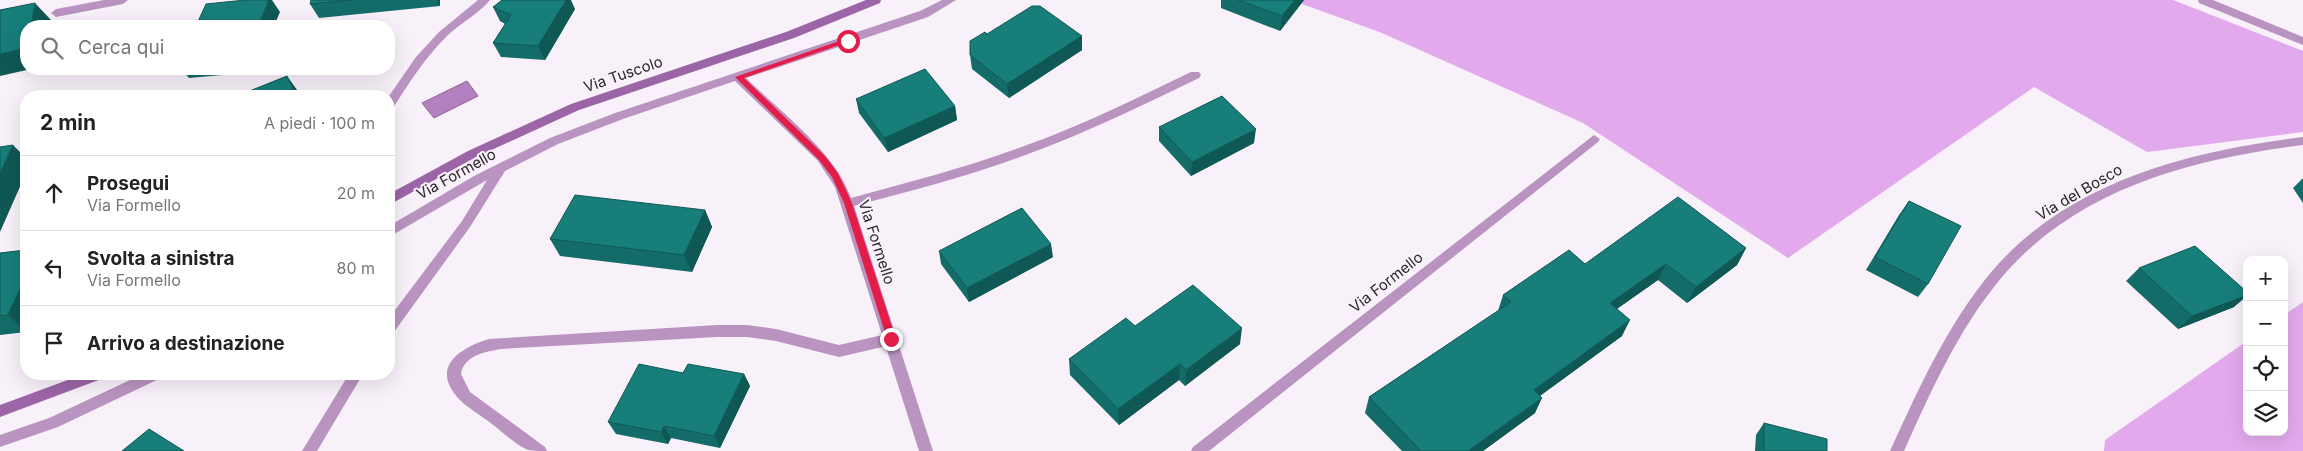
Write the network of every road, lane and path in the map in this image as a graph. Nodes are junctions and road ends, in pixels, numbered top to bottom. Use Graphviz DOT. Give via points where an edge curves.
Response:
graph roads {
  1 [pos="123,0"];
  2 [pos="485,0"];
  3 [pos="876,0"];
  4 [pos="951,0"];
  5 [pos="2203,0"];
  6 [pos="56,13"];
  7 [pos="2303,41"];
  8 [pos="1195,75"];
  9 [pos="738,77"];
  10 [pos="395,96"];
  11 [pos="1594,139"];
  12 [pos="2303,141"];
  13 [pos="501,167"];
  14 [pos="395,197"];
  15 [pos="848,203"];
  16 [pos="395,229"];
  17 [pos="395,320"];
  18 [pos="891,339"];
  19 [pos="82,380"];
  20 [pos="144,380"];
  21 [pos="352,380"];
  22 [pos="0,410"];
  23 [pos="0,440"];
  24 [pos="309,451"];
  25 [pos="540,451"];
  26 [pos="926,451"];
  27 [pos="1198,451"];
  28 [pos="1897,451"];
  1 -- 6 [label="street"];
  2 -- 10 [label="street" via="437,38"];
  3 -- 14 [label="street, Via Tuscolo" via="782,38 576,107 472,154"];
  4 -- 9 [label="street, Via Formello" via="924,14"];
  5 -- 7 [label="street"];
  8 -- 15 [label="street" via="1088,126 1032,148 983,166"];
  9 -- 13 [label="street, Via Formello" via="597,124"];
  9 -- 15 [label="street, Via Formello" via="822,158"];
  11 -- 27 [label="street, Via Formello"];
  12 -- 28 [label="street, Via del Bosco" via="2238,150 2155,170 2098,197 2032,238 1998,273 1958,329"];
  13 -- 16 [label="street, Via Formello"];
  13 -- 17 [label="street" via="466,224"];
  15 -- 18 [label="street, Via Formello"];
  18 -- 25 [label="street" via="839,351 776,335 717,331 500,343 468,351 456,367 458,387 465,396"];
  18 -- 26 [label="street, Via Formello"];
  19 -- 22 [label="street"];
  20 -- 23 [label="street" via="71,415"];
  21 -- 24 [label="street"];
}
